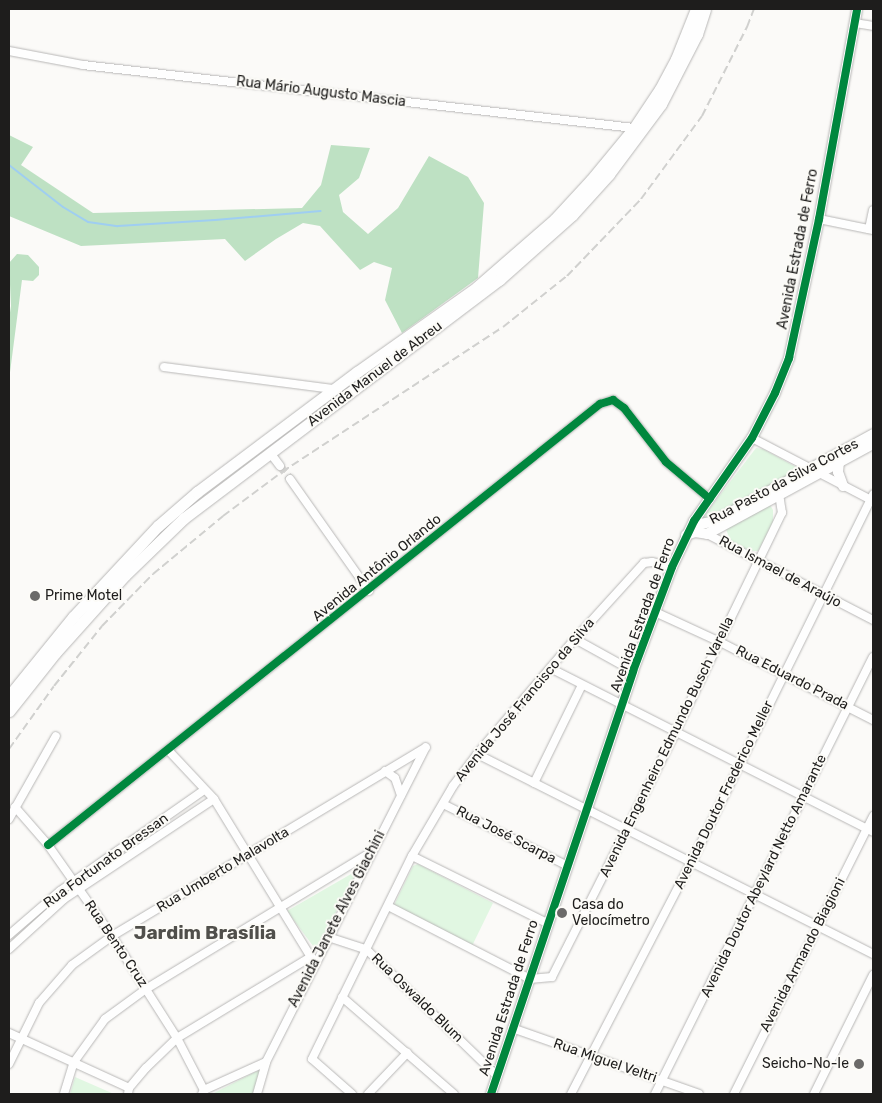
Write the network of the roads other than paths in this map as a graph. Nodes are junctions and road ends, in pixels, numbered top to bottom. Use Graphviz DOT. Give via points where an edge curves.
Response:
graph roads {
  1 [pos="696,9"];
  2 [pos="705,9"];
  3 [pos="857,9"];
  4 [pos="855,23"];
  5 [pos="873,26"];
  6 [pos="9,51"];
  7 [pos="634,128"];
  8 [pos="873,210"];
  9 [pos="818,219"];
  10 [pos="871,229"];
  11 [pos="164,368"];
  12 [pos="333,389"];
  13 [pos="873,434"];
  14 [pos="752,438"];
  15 [pos="873,444"];
  16 [pos="272,454"];
  17 [pos="839,462"];
  18 [pos="280,466"];
  19 [pos="814,470"];
  20 [pos="290,479"];
  21 [pos="843,486"];
  22 [pos="779,495"];
  23 [pos="872,498"];
  24 [pos="710,499"];
  25 [pos="694,521"];
  26 [pos="707,534"];
  27 [pos="686,535"];
  28 [pos="758,561"];
  29 [pos="672,567"];
  30 [pos="369,591"];
  31 [pos="823,594"];
  32 [pos="655,612"];
  33 [pos="873,620"];
  34 [pos="575,639"];
  35 [pos="720,642"];
  36 [pos="873,657"];
  37 [pos="550,668"];
  38 [pos="633,671"];
  39 [pos="784,674"];
  40 [pos="582,685"];
  41 [pos="9,696"];
  42 [pos="623,705"];
  43 [pos="849,708"];
  44 [pos="9,711"];
  45 [pos="873,720"];
  46 [pos="676,733"];
  47 [pos="56,736"];
  48 [pos="426,748"];
  49 [pos="168,750"];
  50 [pos="477,754"];
  51 [pos="739,764"];
  52 [pos="386,771"];
  53 [pos="534,783"];
  54 [pos="204,790"];
  55 [pos="401,795"];
  56 [pos="803,796"];
  57 [pos="214,799"];
  58 [pos="443,804"];
  59 [pos="15,807"];
  60 [pos="587,808"];
  61 [pos="873,816"];
  62 [pos="9,819"];
  63 [pos="627,828"];
  64 [pos="870,831"];
  65 [pos="48,845"];
  66 [pos="371,852"];
  67 [pos="249,854"];
  68 [pos="412,856"];
  69 [pos="692,861"];
  70 [pos="568,866"];
  71 [pos="73,882"];
  72 [pos="80,890"];
  73 [pos="756,895"];
  74 [pos="280,906"];
  75 [pos="388,906"];
  76 [pos="547,923"];
  77 [pos="817,926"];
  78 [pos="9,935"];
  79 [pos="112,936"];
  80 [pos="328,937"];
  81 [pos="366,948"];
  82 [pos="9,949"];
  83 [pos="873,954"];
  84 [pos="314,959"];
  85 [pos="873,975"];
  86 [pos="530,979"];
  87 [pos="146,989"];
  88 [pos="342,997"];
  89 [pos="512,1028"];
  90 [pos="9,1033"];
  91 [pos="20,1038"];
  92 [pos="177,1038"];
  93 [pos="407,1053"];
  94 [pos="590,1056"];
  95 [pos="74,1062"];
  96 [pos="266,1062"];
  97 [pos="9,1064"];
  98 [pos="496,1075"];
  99 [pos="662,1080"];
  100 [pos="128,1091"];
  101 [pos="203,1092"];
  102 [pos="64,1094"];
  103 [pos="257,1094"];
  104 [pos="352,1094"];
  105 [pos="368,1094"];
  106 [pos="454,1094"];
  107 [pos="491,1094"];
  108 [pos="571,1094"];
  109 [pos="655,1094"];
  110 [pos="698,1094"];
  111 [pos="734,1094"];
  112 [pos="814,1094"];
  1 -- 7 [label="main road, Avenida Manuel de Abreu" via="672,66"];
  2 -- 16 [label="main road, Avenida Manuel de Abreu" via="697,34 661,104 609,174 572,215 499,280"];
  3 -- 4 [label="street, Avenida Estrada de Ferro"];
  4 -- 5 [label="street"];
  4 -- 9 [label="street, Avenida Estrada de Ferro"];
  6 -- 7 [label="street, Rua Mário Augusto Mascia" via="83,65"];
  7 -- 12 [label="main road, Avenida Manuel de Abreu" via="567,206 514,256 477,287"];
  8 -- 10 [label="street"];
  9 -- 10 [label="street"];
  9 -- 14 [label="street, Avenida Estrada de Ferro" via="789,358"];
  11 -- 12 [label="street"];
  12 -- 41 [label="main road, Avenida Manuel de Abreu" via="197,492 158,526 73,617"];
  13 -- 19 [label="street, Rua Pasto da Silva Cortes"];
  14 -- 19 [label="street"];
  14 -- 24 [label="street, Avenida Estrada de Ferro"];
  15 -- 17 [label="street, Rua Pasto da Silva Cortes"];
  16 -- 18 [label="street"];
  16 -- 44 [label="main road, Avenida Manuel de Abreu" via="184,518 153,546 55,653"];
  17 -- 19 [label="street, Rua Pasto da Silva Cortes"];
  17 -- 21 [label="street"];
  19 -- 21 [label="street"];
  19 -- 22 [label="street, Rua Pasto da Silva Cortes"];
  19 -- 25 [label="street, Rua Pasto da Silva Cortes" via="715,521 700,524"];
  20 -- 30 [label="street"];
  21 -- 23 [label="street"];
  22 -- 26 [label="street, Rua Pasto da Silva Cortes"];
  22 -- 28 [label="street, Avenida Engenheiro Edmundo Busch Varella" via="782,512"];
  23 -- 31 [label="street, Avenida Doutor Frederico Meller"];
  24 -- 25 [label="street, Avenida Estrada de Ferro"];
  24 -- 30 [label="street, Avenida Antônio Orlando" via="666,462 624,408 613,400 600,404"];
  25 -- 27 [label="street, Avenida Estrada de Ferro"];
  26 -- 27 [label="street, Rua Ismael de Araújo" via="696,532"];
  26 -- 28 [label="street, Rua Ismael de Araújo"];
  27 -- 29 [label="street, Avenida Estrada de Ferro"];
  28 -- 31 [label="street, Rua Ismael de Araújo"];
  28 -- 35 [label="street, Avenida Engenheiro Edmundo Busch Varella"];
  29 -- 32 [label="street, Avenida Estrada de Ferro"];
  29 -- 34 [label="street, Avenida José Francisco da Silva" via="644,563"];
  30 -- 49 [label="street, Avenida Antônio Orlando"];
  31 -- 33 [label="street, Rua Ismael de Araújo"];
  31 -- 39 [label="street, Avenida Doutor Frederico Meller"];
  32 -- 35 [label="street, Rua Eduardo Prada"];
  32 -- 38 [label="street, Avenida Estrada de Ferro"];
  34 -- 37 [label="street, Avenida José Francisco da Silva"];
  34 -- 38 [label="street"];
  35 -- 39 [label="street, Rua Eduardo Prada"];
  35 -- 46 [label="street, Avenida Engenheiro Edmundo Busch Varella"];
  36 -- 43 [label="street, Avenida Doutor Abeylard Netto Amarante"];
  37 -- 40 [label="street"];
  37 -- 50 [label="street, Avenida José Francisco da Silva"];
  38 -- 42 [label="street, Avenida Estrada de Ferro"];
  39 -- 43 [label="street, Rua Eduardo Prada"];
  39 -- 51 [label="street, Avenida Doutor Frederico Meller"];
  40 -- 42 [label="street"];
  40 -- 53 [label="street"];
  42 -- 46 [label="street"];
  42 -- 60 [label="street, Avenida Estrada de Ferro"];
  43 -- 45 [label="street, Rua Eduardo Prada"];
  43 -- 56 [label="street, Avenida Doutor Abeylard Netto Amarante"];
  46 -- 51 [label="street"];
  46 -- 63 [label="street, Avenida Engenheiro Edmundo Busch Varella"];
  47 -- 59 [label="street"];
  48 -- 52 [label="street, Rua Umberto Malavolta"];
  48 -- 55 [label="street, Avenida Janete Alves Giachini"];
  49 -- 54 [label="street"];
  49 -- 65 [label="street, Avenida Antônio Orlando"];
  50 -- 53 [label="street"];
  50 -- 58 [label="street, Avenida José Francisco da Silva"];
  51 -- 56 [label="street"];
  51 -- 69 [label="street, Avenida Doutor Frederico Meller"];
  52 -- 55 [label="street" via="395,778"];
  52 -- 67 [label="street, Rua Umberto Malavolta"];
  53 -- 60 [label="street"];
  54 -- 57 [label="street"];
  54 -- 71 [label="street, Rua Fortunato Bressan"];
  55 -- 66 [label="street, Avenida Janete Alves Giachini"];
  56 -- 64 [label="street"];
  56 -- 73 [label="street, Avenida Doutor Abeylard Netto Amarante"];
  57 -- 67 [label="street"];
  57 -- 72 [label="street, Rua Fortunato Bressan"];
  58 -- 68 [label="street, Avenida José Francisco da Silva"];
  58 -- 70 [label="street, Rua José Scarpa"];
  59 -- 62 [label="street"];
  59 -- 65 [label="street, Rua Bento Cruz"];
  60 -- 63 [label="street"];
  60 -- 70 [label="street, Avenida Estrada de Ferro"];
  61 -- 64 [label="street, Avenida Armando Biagioni"];
  63 -- 69 [label="street"];
  63 -- 86 [label="street, Avenida Engenheiro Edmundo Busch Varella" via="552,977"];
  64 -- 77 [label="street, Avenida Armando Biagioni"];
  65 -- 71 [label="street, Rua Bento Cruz"];
  66 -- 74 [label="street"];
  66 -- 80 [label="street, Avenida Janete Alves Giachini"];
  67 -- 74 [label="street"];
  67 -- 79 [label="street, Rua Umberto Malavolta"];
  68 -- 75 [label="street, Avenida José Francisco da Silva"];
  68 -- 76 [label="street"];
  69 -- 73 [label="street"];
  69 -- 94 [label="street, Avenida Doutor Frederico Meller"];
  70 -- 76 [label="street, Avenida Estrada de Ferro"];
  71 -- 72 [label="street, Rua Bento Cruz"];
  71 -- 78 [label="street, Rua Fortunato Bressan"];
  72 -- 79 [label="street, Rua Bento Cruz"];
  72 -- 82 [label="street, Rua Fortunato Bressan" via="64,899"];
  73 -- 77 [label="street"];
  73 -- 99 [label="street, Avenida Doutor Abeylard Netto Amarante"];
  74 -- 84 [label="street"];
  74 -- 87 [label="street"];
  75 -- 81 [label="street, Avenida José Francisco da Silva"];
  75 -- 86 [label="street"];
  76 -- 86 [label="street, Avenida Estrada de Ferro"];
  77 -- 83 [label="street"];
  77 -- 111 [label="street, Avenida Armando Biagioni"];
  79 -- 87 [label="street, Rua Bento Cruz"];
  79 -- 91 [label="street, Rua Umberto Malavolta" via="72,965 39,1003"];
  80 -- 81 [label="street, Rua Oswaldo Blum"];
  80 -- 84 [label="street, Avenida Janete Alves Giachini"];
  81 -- 88 [label="street, Avenida José Francisco da Silva"];
  81 -- 98 [label="street, Rua Oswaldo Blum"];
  84 -- 92 [label="street"];
  84 -- 96 [label="street, Avenida Janete Alves Giachini"];
  85 -- 112 [label="street"];
  86 -- 89 [label="street, Avenida Estrada de Ferro"];
  87 -- 92 [label="street, Rua Bento Cruz"];
  87 -- 95 [label="street" via="105,1019"];
  88 -- 93 [label="street"];
  88 -- 104 [label="street, Avenida José Francisco da Silva" via="312,1059"];
  89 -- 94 [label="street, Rua Miguel Veltri"];
  89 -- 98 [label="street, Avenida Estrada de Ferro"];
  90 -- 91 [label="street"];
  91 -- 95 [label="street"];
  91 -- 97 [label="street, Rua Umberto Malavolta"];
  92 -- 100 [label="street"];
  92 -- 101 [label="street, Rua Bento Cruz"];
  93 -- 105 [label="street"];
  93 -- 106 [label="street"];
  94 -- 99 [label="street, Rua Miguel Veltri"];
  94 -- 108 [label="street, Avenida Doutor Frederico Meller"];
  95 -- 100 [label="street"];
  95 -- 102 [label="street"];
  96 -- 101 [label="street"];
  96 -- 103 [label="street, Avenida Janete Alves Giachini"];
  98 -- 107 [label="street, Avenida Estrada de Ferro"];
  99 -- 109 [label="street, Avenida Doutor Abeylard Netto Amarante"];
  99 -- 110 [label="street, Rua Miguel Veltri"];
}
